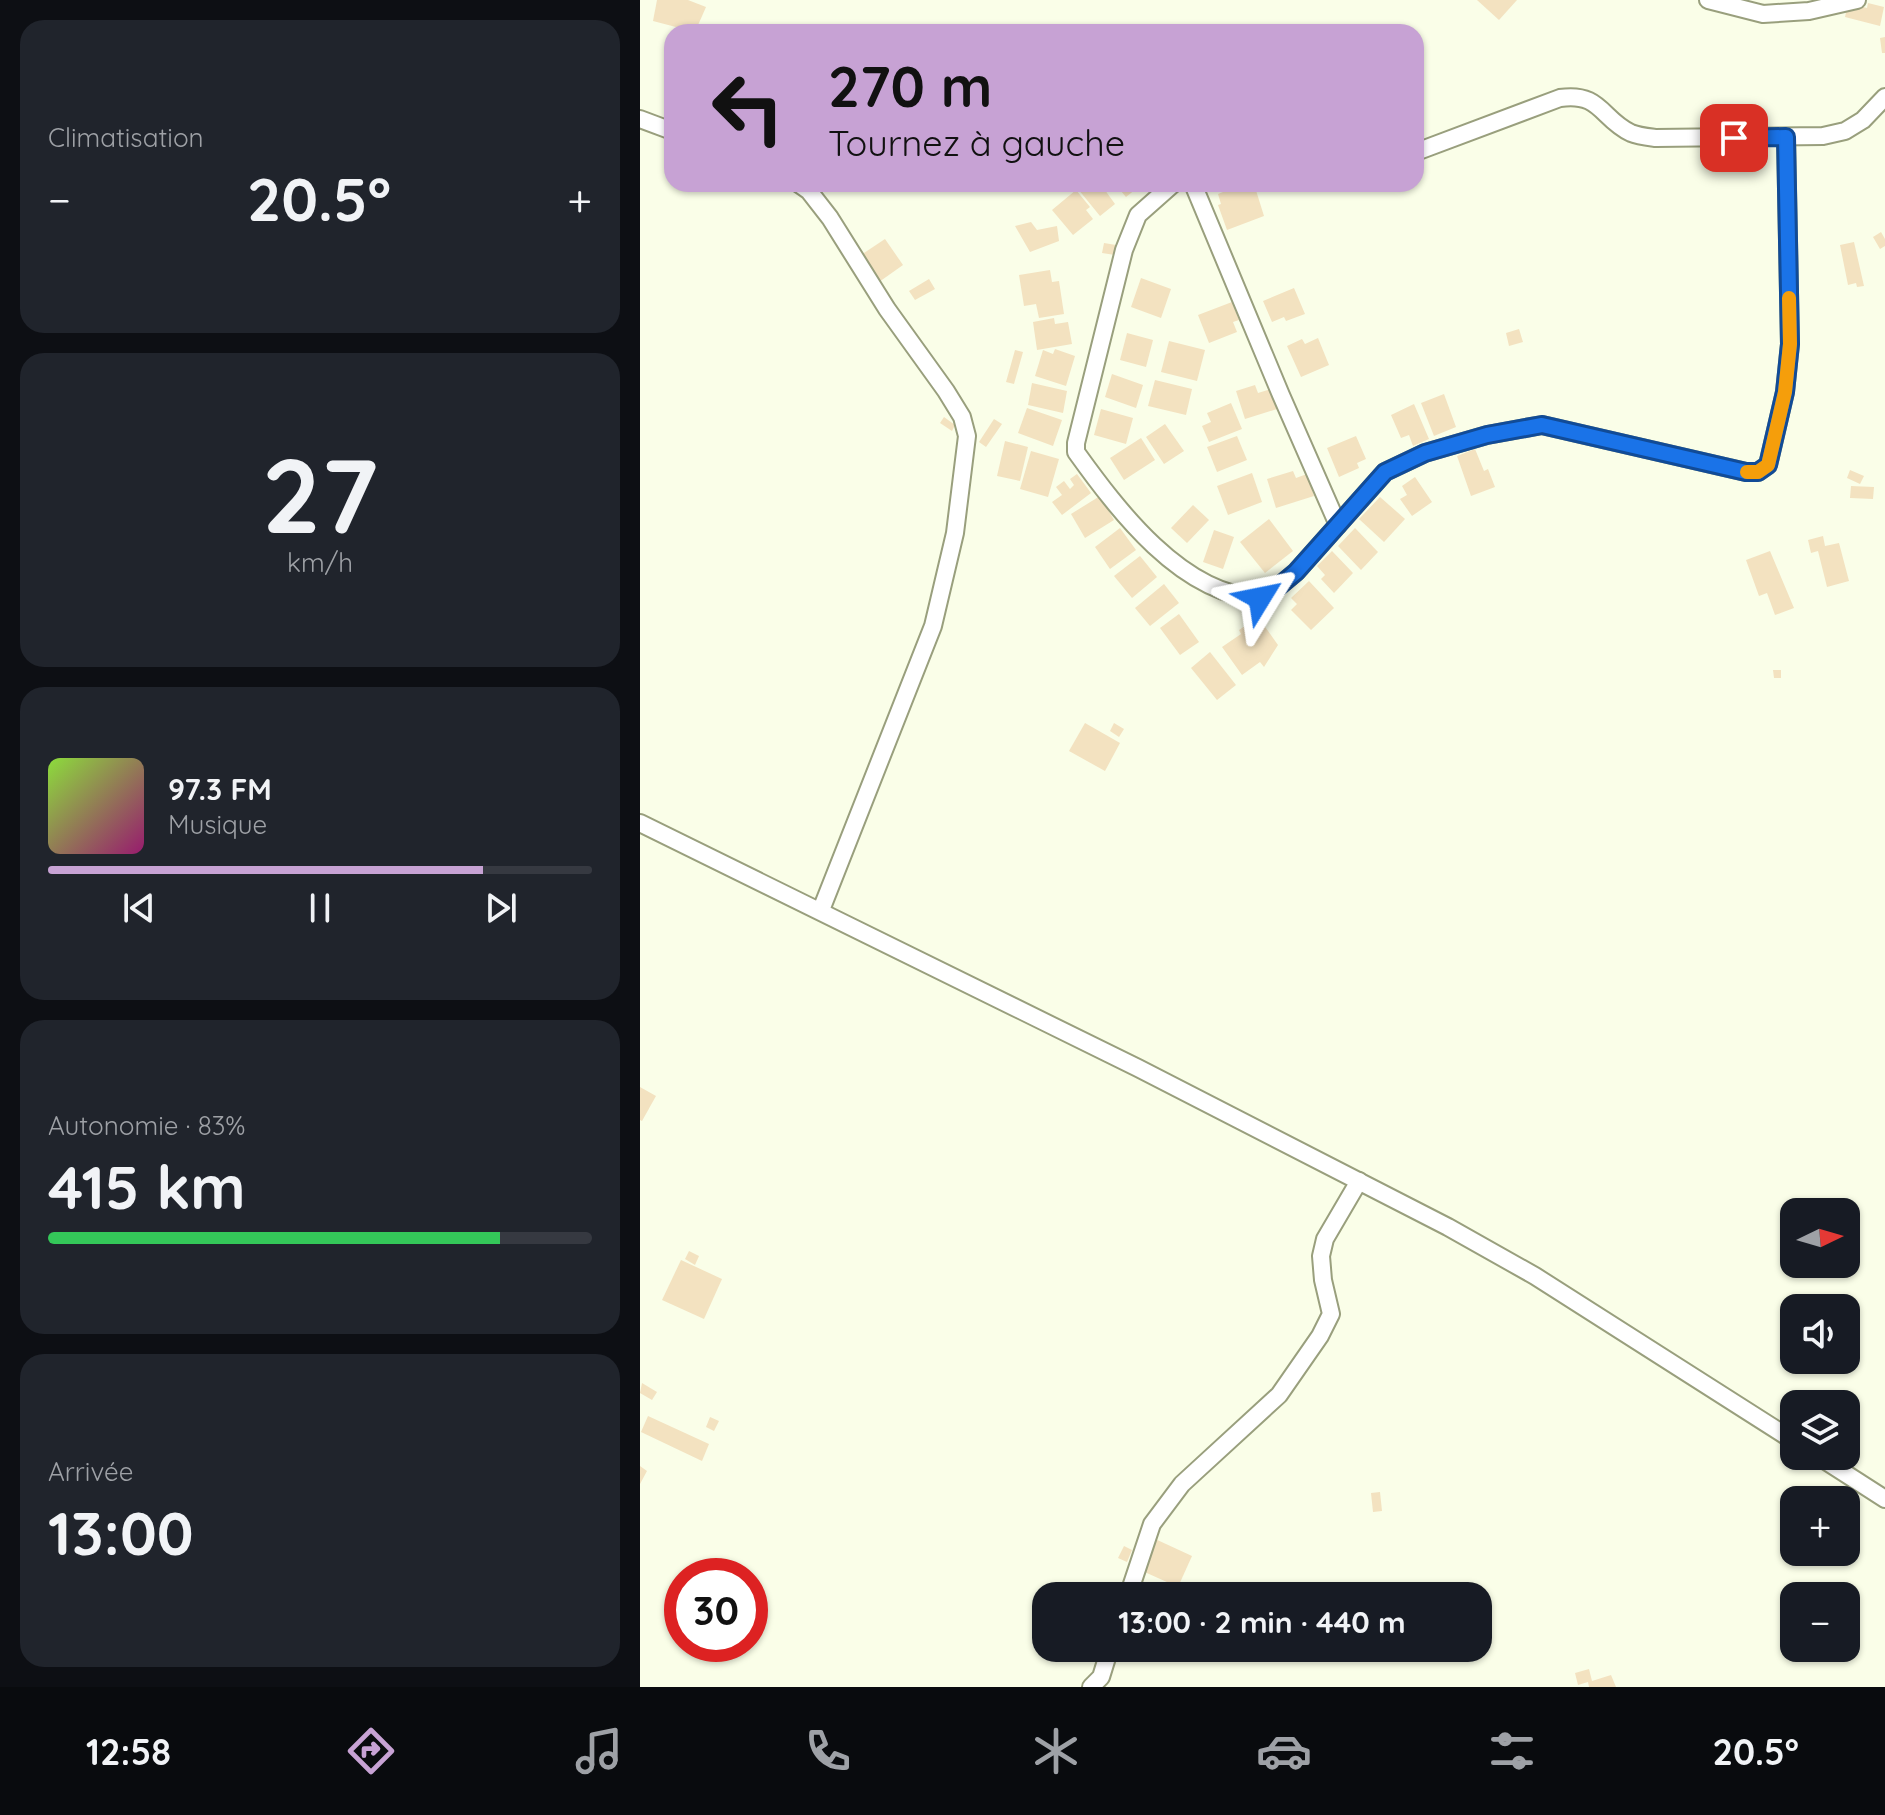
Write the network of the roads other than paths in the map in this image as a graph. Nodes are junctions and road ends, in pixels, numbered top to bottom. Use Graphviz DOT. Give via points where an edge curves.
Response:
graph roads {
  1 [pos="1708,0"];
  2 [pos="1857,0"];
  3 [pos="1885,97"];
  4 [pos="640,119"];
  5 [pos="664,128"];
  6 [pos="1786,137"];
  7 [pos="1424,149"];
  8 [pos="810,192"];
  9 [pos="1164,192"];
  10 [pos="1196,192"];
  11 [pos="1338,525"];
  12 [pos="640,823"];
  13 [pos="821,910"];
  14 [pos="1359,1181"];
  15 [pos="1780,1432"];
  16 [pos="1840,1470"];
  17 [pos="1885,1499"];
  18 [pos="1133,1582"];
  19 [pos="1106,1662"];
  20 [pos="1091,1687"];
  1 -- 2 [label="street" via="1763,14"];
  3 -- 6 [label="street" via="1845,131"];
  4 -- 5 [label="street"];
  6 -- 7 [label="street" via="1656,138 1630,133 1591,100 1577,96"];
  6 -- 11 [label="street" via="1790,344 1768,465 1746,472 1563,429 1521,427 1398,465 1385,472"];
  8 -- 13 [label="street" via="946,391 967,436 955,533 933,626"];
  9 -- 11 [label="street" via="1138,215 1124,250 1076,452 1166,558 1218,587 1251,598 1266,597 1296,572"];
  10 -- 11 [label="street"];
  12 -- 13 [label="street"];
  13 -- 14 [label="street"];
  14 -- 15 [label="street" via="1535,1276"];
  14 -- 18 [label="street" via="1325,1239 1321,1256 1331,1314 1320,1336 1279,1395 1182,1484 1152,1524"];
  16 -- 17 [label="street"];
  19 -- 20 [label="street"];
}
